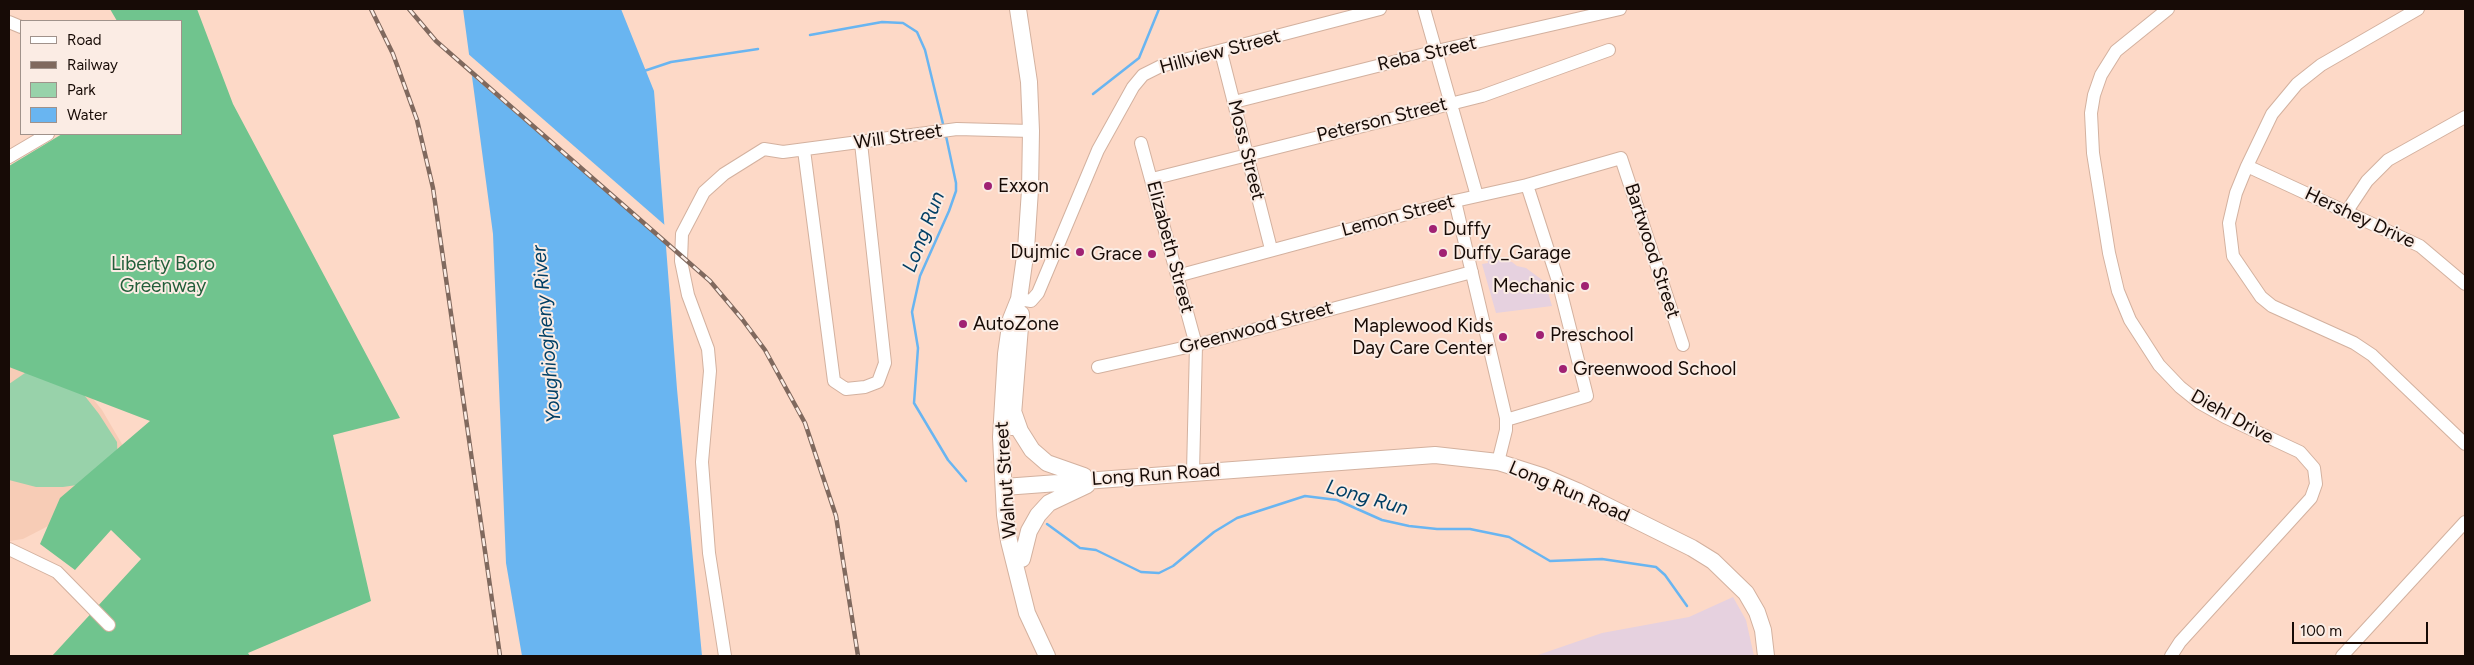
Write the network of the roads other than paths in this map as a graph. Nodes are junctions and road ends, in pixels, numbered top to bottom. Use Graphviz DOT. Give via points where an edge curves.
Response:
graph roads {
  1 [pos="1018,9"];
  2 [pos="1380,9"];
  3 [pos="1424,9"];
  4 [pos="1620,9"];
  5 [pos="2168,9"];
  6 [pos="2418,9"];
  7 [pos="1609,50"];
  8 [pos="1437,51"];
  9 [pos="1221,52"];
  10 [pos="1234,102"];
  11 [pos="1450,103"];
  12 [pos="2465,117"];
  13 [pos="1031,131"];
  14 [pos="46,135"];
  15 [pos="861,143"];
  16 [pos="1140,143"];
  17 [pos="804,150"];
  18 [pos="1247,154"];
  19 [pos="9,157"];
  20 [pos="1621,158"];
  21 [pos="2246,166"];
  22 [pos="1152,179"];
  23 [pos="1527,185"];
  24 [pos="1477,196"];
  25 [pos="1455,201"];
  26 [pos="2347,211"];
  27 [pos="1271,249"];
  28 [pos="1472,272"];
  29 [pos="1176,276"];
  30 [pos="2465,284"];
  31 [pos="1019,299"];
  32 [pos="1196,345"];
  33 [pos="1682,345"];
  34 [pos="1098,367"];
  35 [pos="1013,410"];
  36 [pos="1506,420"];
  37 [pos="2465,444"];
  38 [pos="1498,462"];
  39 [pos="1193,472"];
  40 [pos="1099,480"];
  41 [pos="1008,486"];
  42 [pos="2465,522"];
  43 [pos="9,549"];
  44 [pos="1022,559"];
  45 [pos="109,625"];
  46 [pos="725,656"];
  47 [pos="1047,656"];
  48 [pos="1052,656"];
  49 [pos="1766,656"];
  50 [pos="2171,656"];
  51 [pos="2342,656"];
  1 -- 13 [label="main road, Walnut Street" via="1029,82"];
  2 -- 9 [label="street, Hillview Street"];
  3 -- 8 [label="street"];
  4 -- 8 [label="street, Reba Street"];
  5 -- 50 [label="street, Diehl Drive" via="2116,51 2101,75 2090,113 2109,253 2118,291 2130,320 2159,365 2180,387 2225,417 2300,452 2314,468 2316,484 2311,498 2180,642"];
  6 -- 21 [label="street" via="2322,64 2297,84 2272,114"];
  7 -- 11 [label="street, Peterson Street" via="1482,96"];
  8 -- 10 [label="street, Reba Street"];
  8 -- 11 [label="street"];
  9 -- 10 [label="street, Moss Street"];
  9 -- 31 [label="street, Hillview Street" via="1151,70 1133,87 1098,150 1038,293 1031,301"];
  10 -- 18 [label="street, Moss Street"];
  11 -- 18 [label="street, Peterson Street"];
  11 -- 24 [label="street"];
  12 -- 26 [label="street" via="2388,160 2367,181"];
  13 -- 15 [label="street, Will Street" via="958,129"];
  13 -- 31 [label="main road, Walnut Street" via="1028,222"];
  14 -- 19 [label="street"];
  15 -- 17 [label="street, Will Street"];
  15 -- 17 [label="street" via="885,363 878,382 865,387 846,389 834,380"];
  16 -- 22 [label="street, Elizabeth Street"];
  17 -- 46 [label="street, Will Street" via="783,152 764,149 724,174 704,192 682,234 681,261 688,295 708,350 710,371 702,462 709,553"];
  18 -- 22 [label="street, Peterson Street"];
  18 -- 27 [label="street, Moss Street"];
  20 -- 23 [label="street, Lemon Street"];
  20 -- 33 [label="street, Bartwood Street"];
  21 -- 26 [label="street, Hershey Drive"];
  21 -- 37 [label="street" via="2229,223 2233,256 2261,297 2272,306 2354,343 2372,355"];
  22 -- 29 [label="street, Elizabeth Street"];
  23 -- 24 [label="street, Lemon Street"];
  23 -- 36 [label="street" via="1558,281 1587,396"];
  24 -- 25 [label="street, Lemon Street"];
  25 -- 27 [label="street, Lemon Street"];
  25 -- 28 [label="street"];
  26 -- 30 [label="street, Hershey Drive" via="2420,246"];
  27 -- 29 [label="street, Lemon Street"];
  28 -- 32 [label="street, Greenwood Street"];
  28 -- 36 [label="street"];
  29 -- 32 [label="street, Elizabeth Street"];
  31 -- 35 [label="main road, Walnut Street" via="1022,320"];
  31 -- 41 [label="main road, Walnut Street" via="1011,319 1003,390 1001,437"];
  32 -- 34 [label="street, Greenwood Street"];
  32 -- 39 [label="street, Elizabeth Street"];
  35 -- 40 [label="main road" via="1020,431 1032,450 1047,463"];
  35 -- 41 [label="main road, Walnut Street"];
  36 -- 38 [label="street"];
  38 -- 39 [label="main road, Long Run Road" via="1435,455"];
  38 -- 49 [label="main road, Long Run Road" via="1577,491 1713,561 1746,593 1757,612"];
  39 -- 40 [label="main road, Long Run Road"];
  40 -- 41 [label="main road, Long Run Road"];
  40 -- 44 [label="main road" via="1049,503 1029,531"];
  41 -- 44 [label="main road, Walnut Street"];
  41 -- 47 [label="main road, Walnut Street" via="1006,524 1018,579 1027,613"];
  42 -- 51 [label="street"];
  43 -- 45 [label="street" via="57,572"];
  44 -- 48 [label="main road, Walnut Street"];
}
